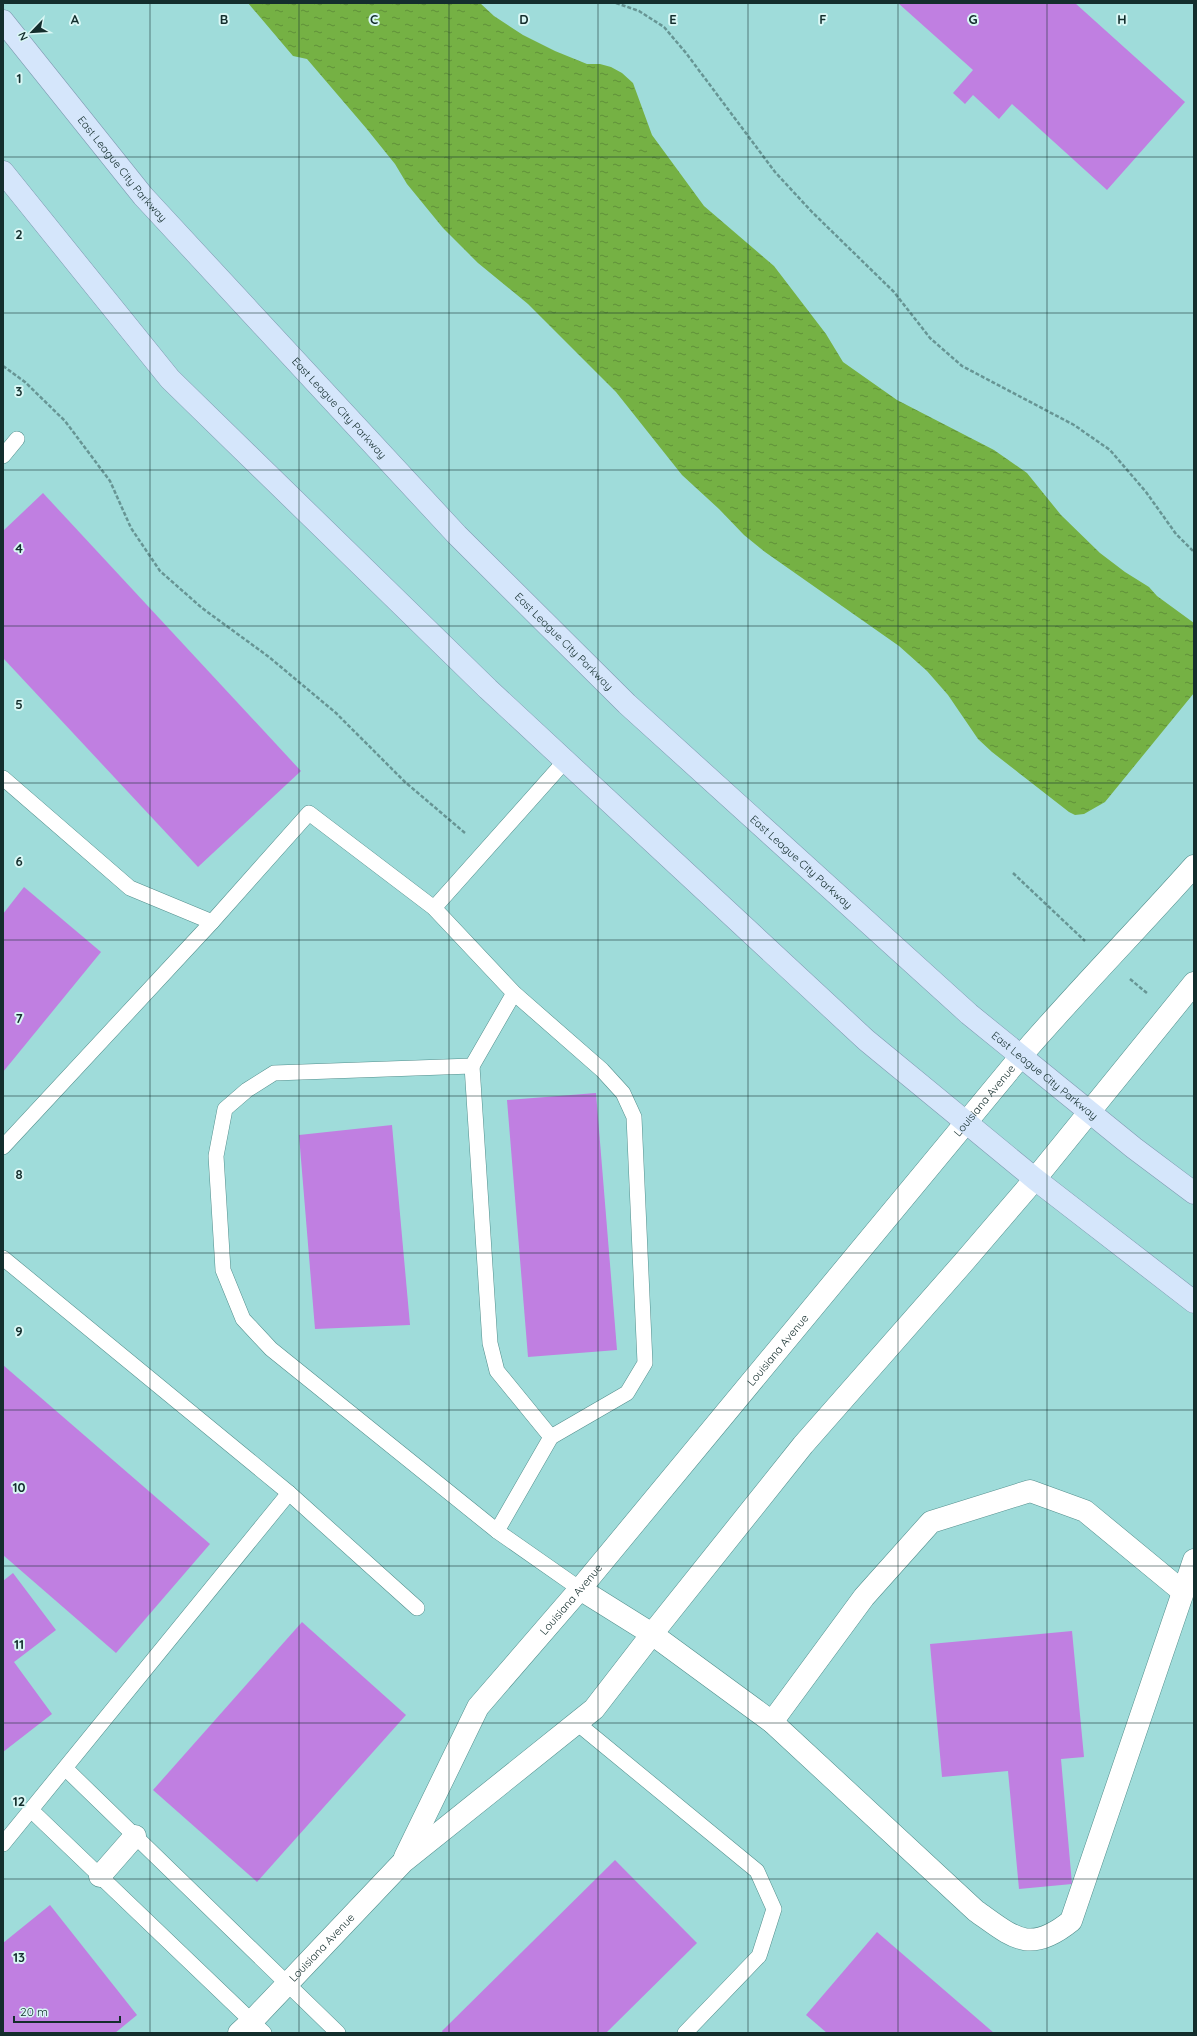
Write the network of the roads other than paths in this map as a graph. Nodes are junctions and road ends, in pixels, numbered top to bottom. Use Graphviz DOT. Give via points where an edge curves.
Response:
graph roads {
  1 [pos="3,21"];
  2 [pos="3,172"];
  3 [pos="17,439"];
  4 [pos="3,456"];
  5 [pos="566,761"];
  6 [pos="3,778"];
  7 [pos="1194,866"];
  8 [pos="434,908"];
  9 [pos="212,922"];
  10 [pos="1194,983"];
  11 [pos="514,993"];
  12 [pos="1021,1056"];
  13 [pos="472,1066"];
  14 [pos="1089,1110"];
  15 [pos="966,1123"];
  16 [pos="3,1147"];
  17 [pos="1035,1179"];
  18 [pos="1194,1193"];
  19 [pos="3,1258"];
  20 [pos="1194,1302"];
  21 [pos="551,1437"];
  22 [pos="289,1493"];
  23 [pos="497,1531"];
  24 [pos="1194,1560"];
  25 [pos="580,1589"];
  26 [pos="1182,1591"];
  27 [pos="417,1608"];
  28 [pos="652,1634"];
  29 [pos="772,1722"];
  30 [pos="577,1723"];
  31 [pos="66,1769"];
  32 [pos="31,1810"];
  33 [pos="135,1836"];
  34 [pos="3,1844"];
  35 [pos="403,1862"];
  36 [pos="100,1876"];
  37 [pos="288,1984"];
  38 [pos="252,2029"];
  39 [pos="692,2031"];
  40 [pos="338,2033"];
  1 -- 12 [label="main road, East League City Parkway" via="143,196 457,535 627,704 968,1014"];
  2 -- 5 [label="main road" via="170,379 488,689"];
  3 -- 4 [label="lane"];
  5 -- 8 [label="lane"];
  5 -- 15 [label="main road" via="866,1040"];
  6 -- 9 [label="lane" via="130,888"];
  7 -- 12 [label="street, Louisiana Avenue" via="1068,1001"];
  8 -- 9 [label="lane" via="309,813"];
  8 -- 11 [label="lane"];
  9 -- 16 [label="lane"];
  10 -- 14 [label="street, Louisiana Avenue"];
  11 -- 13 [label="lane"];
  11 -- 21 [label="lane" via="602,1070 623,1092 634,1117 645,1363 627,1393"];
  12 -- 14 [label="main road, East League City Parkway"];
  12 -- 15 [label="street, Louisiana Avenue"];
  13 -- 21 [label="lane" via="490,1343 497,1371"];
  13 -- 23 [label="lane" via="274,1073 247,1090 225,1109 216,1156 224,1270 243,1318 271,1349"];
  14 -- 17 [label="street, Louisiana Avenue"];
  14 -- 18 [label="main road, East League City Parkway"];
  15 -- 17 [label="main road"];
  15 -- 25 [label="street, Louisiana Avenue"];
  17 -- 20 [label="main road"];
  17 -- 28 [label="street, Louisiana Avenue" via="803,1444"];
  19 -- 22 [label="lane"];
  21 -- 23 [label="lane"];
  22 -- 27 [label="lane"];
  22 -- 31 [label="lane"];
  23 -- 25 [label="lane"];
  24 -- 26 [label="street"];
  25 -- 28 [label="street"];
  25 -- 35 [label="street, Louisiana Avenue" via="478,1707"];
  26 -- 29 [label="street" via="1085,1511 1030,1491 931,1522 864,1597"];
  26 -- 29 [label="street" via="1071,1921 1058,1932 1035,1940 1012,1937 976,1911"];
  28 -- 29 [label="street"];
  28 -- 30 [label="street, Louisiana Avenue" via="594,1709"];
  30 -- 35 [label="street, Louisiana Avenue"];
  30 -- 39 [label="lane" via="757,1871 774,1908 759,1956"];
  31 -- 32 [label="lane"];
  31 -- 33 [label="lane"];
  32 -- 34 [label="lane"];
  32 -- 36 [label="lane"];
  33 -- 36 [label="street"];
  33 -- 37 [label="lane"];
  35 -- 37 [label="street, Louisiana Avenue"];
  36 -- 38 [label="lane"];
  37 -- 38 [label="street, Louisiana Avenue"];
  37 -- 40 [label="lane"];
}
